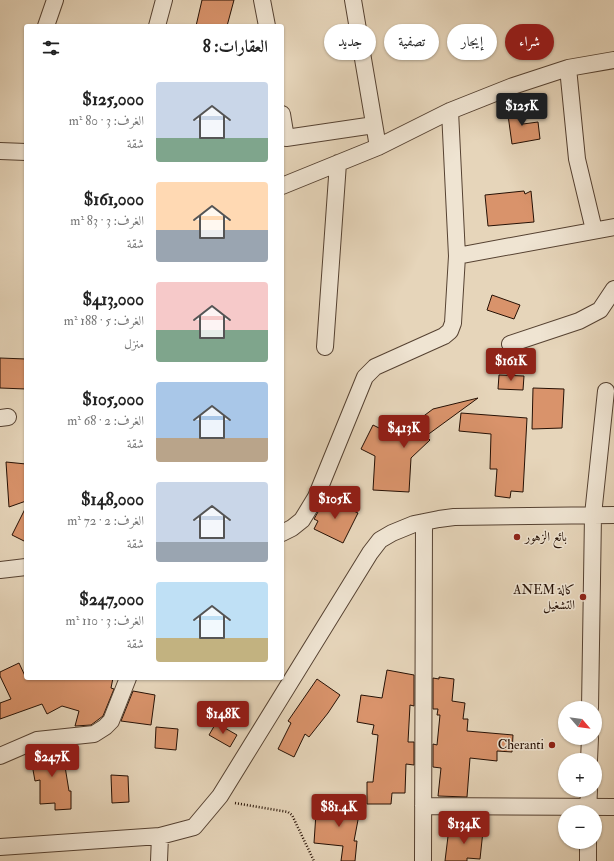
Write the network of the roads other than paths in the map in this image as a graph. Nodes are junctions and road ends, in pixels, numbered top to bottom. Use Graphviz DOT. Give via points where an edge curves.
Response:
graph roads {
  1 [pos="55,0"];
  2 [pos="164,0"];
  3 [pos="262,0"];
  4 [pos="353,0"];
  5 [pos="47,24"];
  6 [pos="157,24"];
  7 [pos="266,24"];
  8 [pos="614,60"];
  9 [pos="568,68"];
  10 [pos="450,111"];
  11 [pos="374,125"];
  12 [pos="284,126"];
  13 [pos="378,147"];
  14 [pos="0,151"];
  15 [pos="24,152"];
  16 [pos="338,163"];
  17 [pos="284,185"];
  18 [pos="614,227"];
  19 [pos="594,230"];
  20 [pos="456,256"];
  21 [pos="614,289"];
  22 [pos="510,344"];
  23 [pos="325,347"];
  24 [pos="606,391"];
  25 [pos="594,515"];
  26 [pos="614,515"];
  27 [pos="424,522"];
  28 [pos="284,532"];
  29 [pos="24,567"];
  30 [pos="0,570"];
  31 [pos="127,680"];
  32 [pos="590,701"];
  33 [pos="0,756"];
  34 [pos="423,806"];
  35 [pos="614,807"];
  36 [pos="602,808"];
  37 [pos="558,809"];
  38 [pos="160,836"];
  39 [pos="0,847"];
  40 [pos="588,849"];
  41 [pos="159,861"];
  42 [pos="423,861"];
  43 [pos="588,861"];
  1 -- 5 [label="street"];
  2 -- 6 [label="street"];
  3 -- 7 [label="street"];
  4 -- 11 [label="street"];
  8 -- 9 [label="street"];
  9 -- 10 [label="street"];
  9 -- 19 [label="street" via="577,159"];
  10 -- 13 [label="street"];
  10 -- 20 [label="street"];
  11 -- 12 [label="street" via="286,138"];
  11 -- 13 [label="street"];
  13 -- 16 [label="street"];
  14 -- 15 [label="street"];
  16 -- 17 [label="street"];
  16 -- 23 [label="street"];
  18 -- 19 [label="street"];
  19 -- 20 [label="street"];
  20 -- 28 [label="street" via="453,323 450,331 374,367 365,377 316,497 302,520"];
  21 -- 22 [label="street" via="600,310 579,321"];
  24 -- 25 [label="street"];
  25 -- 26 [label="street"];
  25 -- 27 [label="street" via="454,517"];
  25 -- 32 [label="street"];
  27 -- 34 [label="street"];
  27 -- 38 [label="street" via="380,540 220,796 194,827"];
  29 -- 30 [label="street"];
  31 -- 33 [label="street" via="111,721 94,734 37,740"];
  34 -- 37 [label="street"];
  34 -- 42 [label="street"];
  35 -- 36 [label="street"];
  38 -- 39 [label="street"];
  38 -- 41 [label="street"];
  40 -- 43 [label="street"];
}
